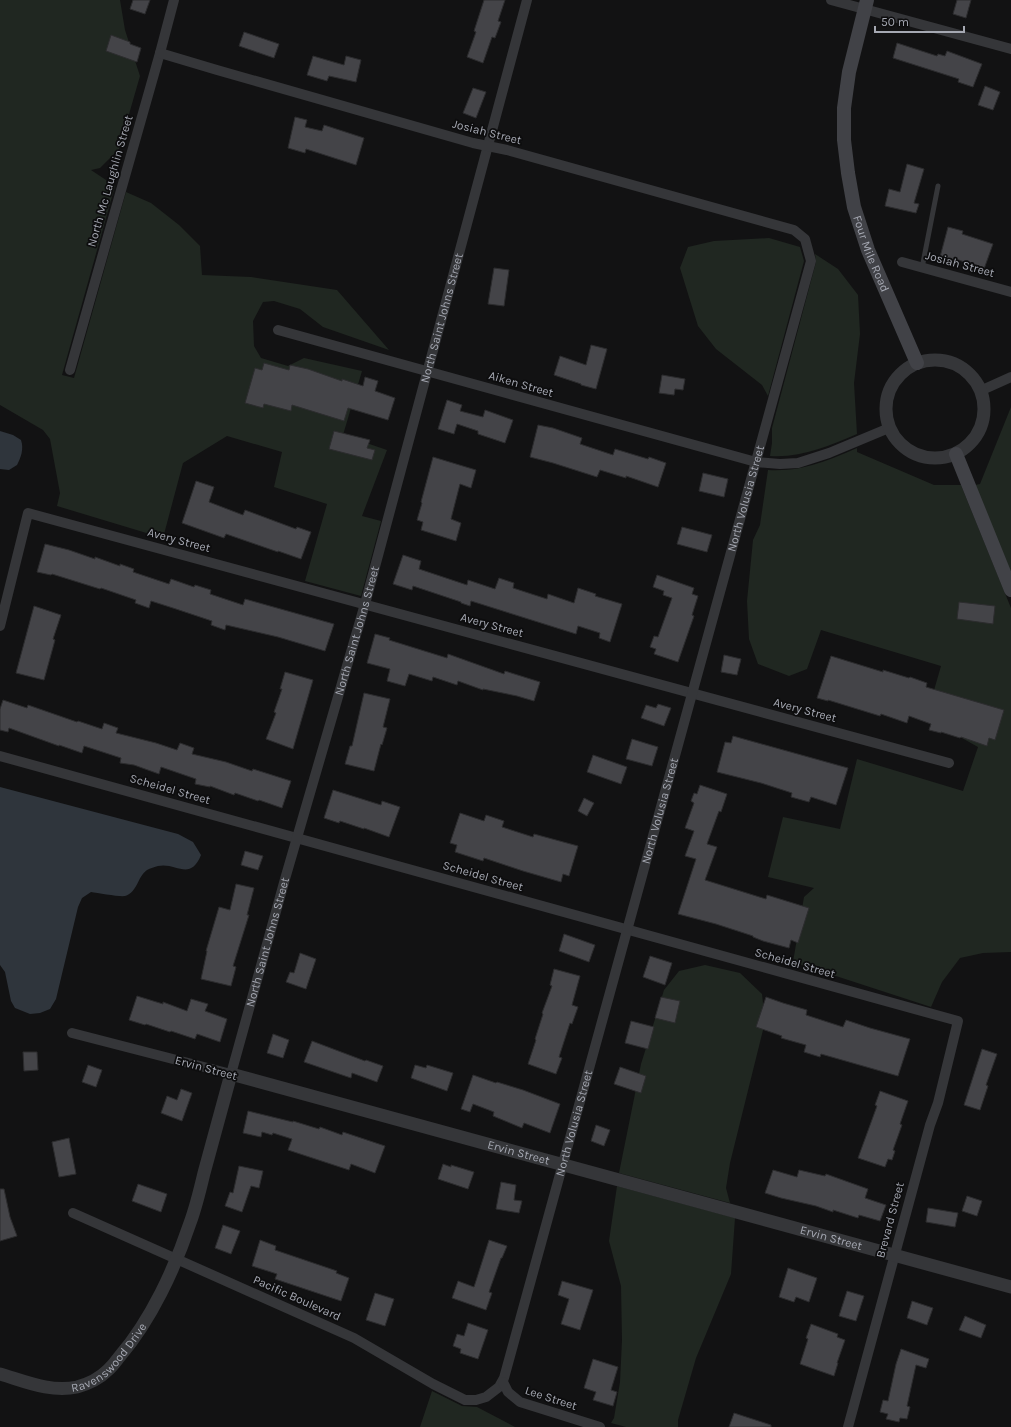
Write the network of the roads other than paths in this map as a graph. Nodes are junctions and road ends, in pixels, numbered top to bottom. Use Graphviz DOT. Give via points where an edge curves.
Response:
graph roads {
  1 [pos="174,0"];
  2 [pos="526,0"];
  3 [pos="831,0"];
  4 [pos="866,5"];
  5 [pos="1011,49"];
  6 [pos="160,53"];
  7 [pos="489,145"];
  8 [pos="938,186"];
  9 [pos="805,239"];
  10 [pos="902,262"];
  11 [pos="922,268"];
  12 [pos="1011,292"];
  13 [pos="278,330"];
  14 [pos="917,363"];
  15 [pos="70,370"];
  16 [pos="427,371"];
  17 [pos="1011,377"];
  18 [pos="980,391"];
  19 [pos="889,428"];
  20 [pos="956,454"];
  21 [pos="756,462"];
  22 [pos="1011,590"];
  23 [pos="365,604"];
  24 [pos="0,626"];
  25 [pos="692,693"];
  26 [pos="0,756"];
  27 [pos="949,763"];
  28 [pos="297,838"];
  29 [pos="628,930"];
  30 [pos="958,1022"];
  31 [pos="72,1033"];
  32 [pos="231,1074"];
  33 [pos="563,1164"];
  34 [pos="73,1213"];
  35 [pos="893,1255"];
  36 [pos="176,1259"];
  37 [pos="1011,1287"];
  38 [pos="0,1374"];
  39 [pos="503,1382"];
  40 [pos="600,1427"];
  41 [pos="848,1427"];
  1 -- 6 [label="street, North Mc Laughlin Street"];
  2 -- 7 [label="street, North Saint Johns Street"];
  3 -- 4 [label="street"];
  4 -- 5 [label="street"];
  4 -- 14 [label="main road, Four Mile Road" via="849,72 844,108 848,173 854,207 868,250"];
  6 -- 7 [label="street, Josiah Street"];
  6 -- 15 [label="street, North Mc Laughlin Street"];
  7 -- 9 [label="street, Josiah Street" via="794,230"];
  7 -- 16 [label="street, North Saint Johns Street"];
  8 -- 11 [label="lane"];
  9 -- 21 [label="street, North Volusia Street" via="811,261"];
  10 -- 11 [label="street, Josiah Street"];
  11 -- 12 [label="street, Josiah Street"];
  13 -- 16 [label="street, Aiken Street"];
  14 -- 18 [label="street" via="937,359 952,363 969,374"];
  14 -- 19 [label="street" via="901,373 889,390 886,406"];
  16 -- 21 [label="street, Aiken Street"];
  16 -- 23 [label="street, North Saint Johns Street"];
  17 -- 18 [label="street"];
  18 -- 20 [label="street" via="984,412 980,428 970,444"];
  19 -- 20 [label="street" via="908,450 922,457 936,459"];
  19 -- 21 [label="street, Aiken Street" via="829,453 798,462"];
  20 -- 22 [label="main road"];
  21 -- 25 [label="street, North Volusia Street"];
  23 -- 24 [label="street, Avery Street" via="28,513"];
  23 -- 25 [label="street, Avery Street"];
  23 -- 28 [label="street, North Saint Johns Street"];
  25 -- 27 [label="street, Avery Street"];
  25 -- 29 [label="street, North Volusia Street"];
  26 -- 28 [label="street, Scheidel Street"];
  28 -- 29 [label="street, Scheidel Street"];
  28 -- 32 [label="street, North Saint Johns Street"];
  29 -- 30 [label="street, Scheidel Street"];
  29 -- 33 [label="street, North Volusia Street"];
  30 -- 35 [label="street, Brevard Street" via="938,1103"];
  31 -- 32 [label="street, Ervin Street"];
  32 -- 33 [label="street, Ervin Street"];
  32 -- 36 [label="street, North Saint Johns Street" via="191,1222"];
  33 -- 35 [label="street, Ervin Street"];
  33 -- 39 [label="street, North Volusia Street"];
  34 -- 36 [label="street, Pacific Boulevard"];
  35 -- 37 [label="street, Ervin Street"];
  35 -- 41 [label="street, Brevard Street"];
  36 -- 38 [label="street, Ravenswood Drive" via="145,1321 129,1346 109,1370 99,1377 88,1383 64,1389"];
  36 -- 39 [label="street, Pacific Boulevard" via="354,1338 465,1400 486,1397"];
  39 -- 40 [label="street, Lee Street" via="508,1392 520,1402"];
}
